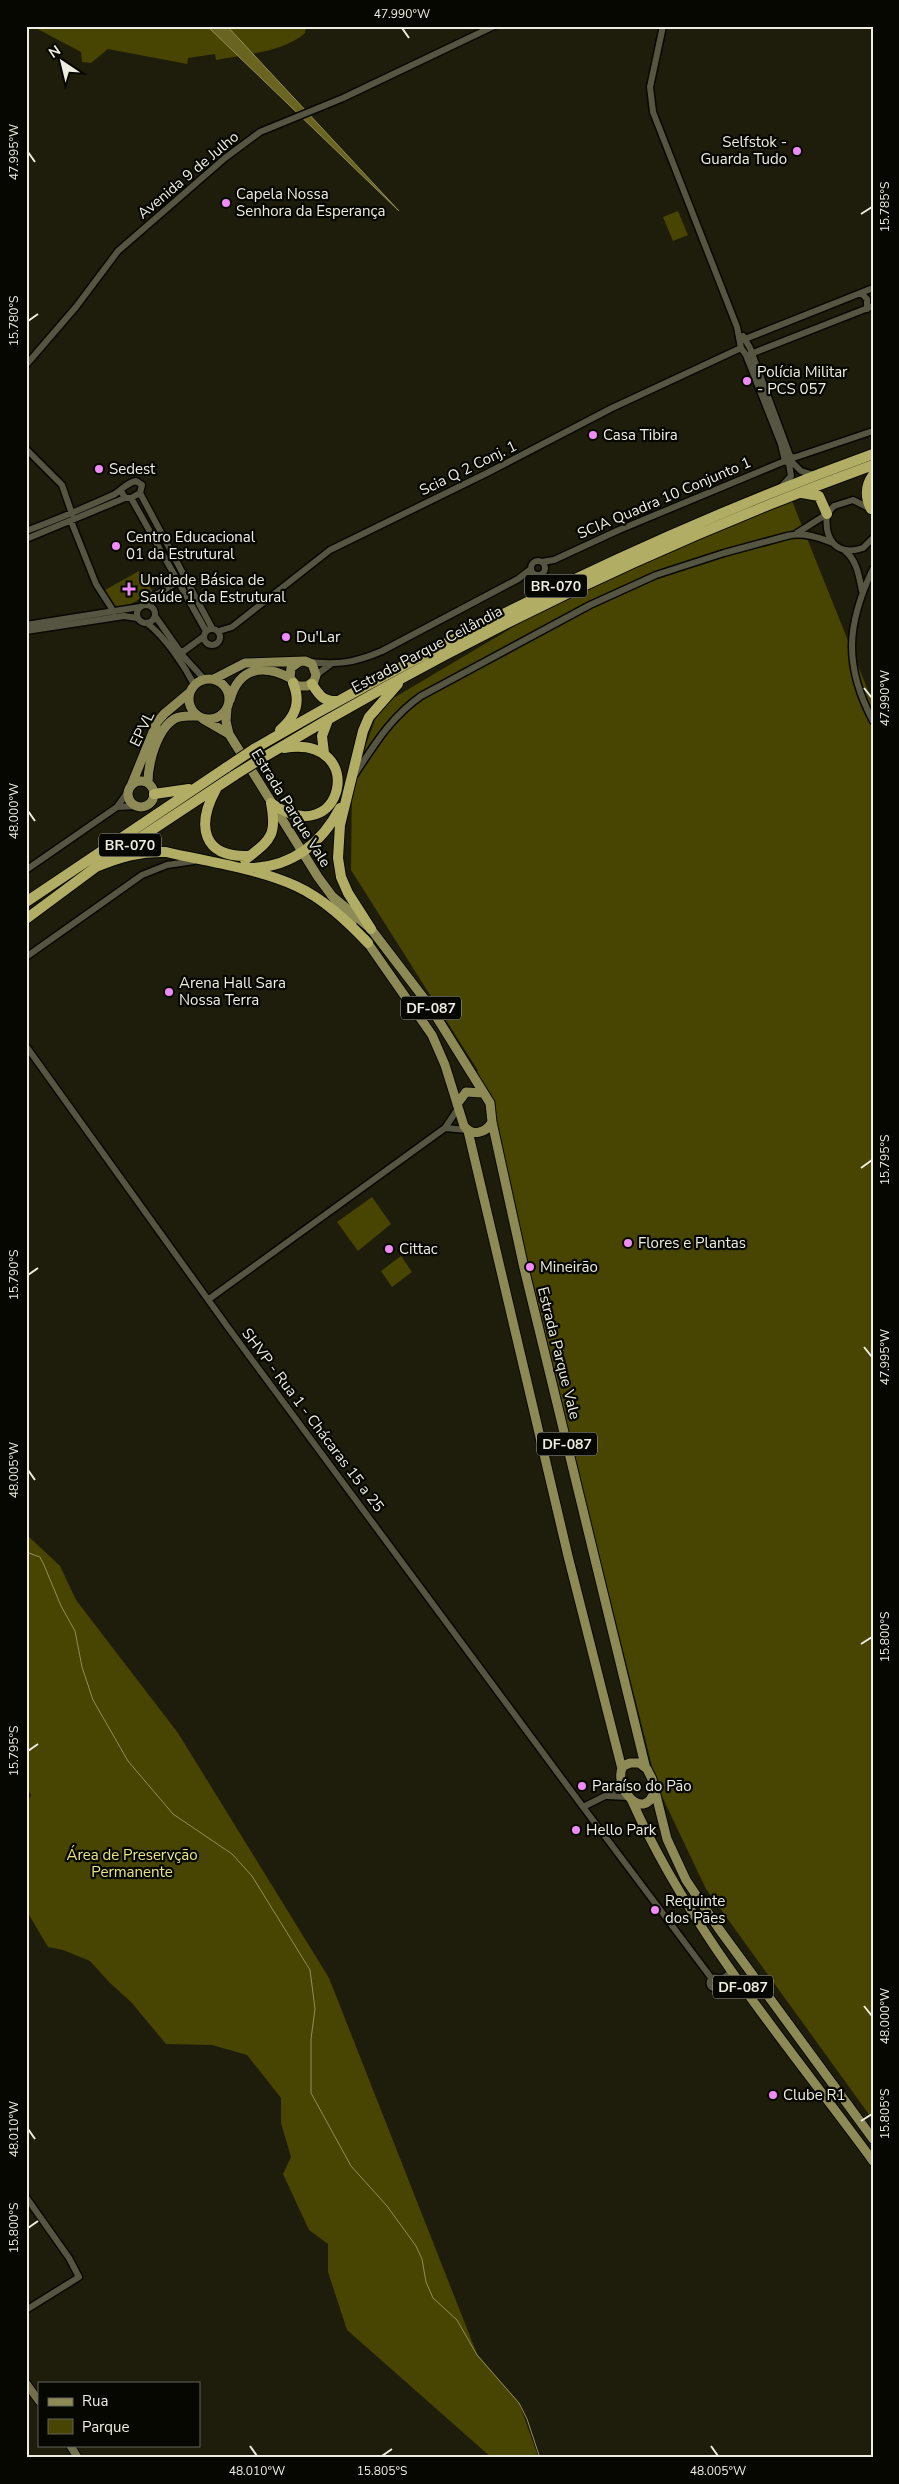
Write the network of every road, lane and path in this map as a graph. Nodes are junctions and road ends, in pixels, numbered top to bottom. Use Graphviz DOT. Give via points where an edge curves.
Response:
graph roads {
  1 [pos="494,26"];
  2 [pos="663,26"];
  3 [pos="873,288"];
  4 [pos="861,293"];
  5 [pos="870,308"];
  6 [pos="742,343"];
  7 [pos="749,354"];
  8 [pos="26,365"];
  9 [pos="873,431"];
  10 [pos="26,449"];
  11 [pos="873,454"];
  12 [pos="789,459"];
  13 [pos="873,465"];
  14 [pos="873,475"];
  15 [pos="814,476"];
  16 [pos="778,490"];
  17 [pos="121,491"];
  18 [pos="799,492"];
  19 [pos="140,493"];
  20 [pos="128,498"];
  21 [pos="872,511"];
  22 [pos="828,514"];
  23 [pos="72,517"];
  24 [pos="26,531"];
  25 [pos="797,533"];
  26 [pos="873,538"];
  27 [pos="26,539"];
  28 [pos="832,543"];
  29 [pos="844,550"];
  30 [pos="554,560"];
  31 [pos="542,562"];
  32 [pos="546,568"];
  33 [pos="531,569"];
  34 [pos="873,569"];
  35 [pos="536,575"];
  36 [pos="518,578"];
  37 [pos="178,582"];
  38 [pos="862,591"];
  39 [pos="142,606"];
  40 [pos="114,612"];
  41 [pos="155,616"];
  42 [pos="137,618"];
  43 [pos="147,624"];
  44 [pos="26,625"];
  45 [pos="26,631"];
  46 [pos="219,632"];
  47 [pos="207,634"];
  48 [pos="180,651"];
  49 [pos="184,657"];
  50 [pos="302,661"];
  51 [pos="331,664"];
  52 [pos="409,674"];
  53 [pos="210,679"];
  54 [pos="314,679"];
  55 [pos="292,680"];
  56 [pos="192,690"];
  57 [pos="339,700"];
  58 [pos="229,704"];
  59 [pos="199,718"];
  60 [pos="328,720"];
  61 [pos="873,721"];
  62 [pos="229,734"];
  63 [pos="268,741"];
  64 [pos="275,750"];
  65 [pos="324,753"];
  66 [pos="352,780"];
  67 [pos="148,783"];
  68 [pos="217,786"];
  69 [pos="130,788"];
  70 [pos="195,788"];
  71 [pos="154,794"];
  72 [pos="271,804"];
  73 [pos="137,806"];
  74 [pos="117,807"];
  75 [pos="303,853"];
  76 [pos="250,856"];
  77 [pos="207,861"];
  78 [pos="96,867"];
  79 [pos="235,868"];
  80 [pos="26,870"];
  81 [pos="45,888"];
  82 [pos="332,896"];
  83 [pos="26,898"];
  84 [pos="26,902"];
  85 [pos="26,919"];
  86 [pos="371,929"];
  87 [pos="368,943"];
  88 [pos="26,957"];
  89 [pos="26,1046"];
  90 [pos="482,1093"];
  91 [pos="457,1107"];
  92 [pos="492,1122"];
  93 [pos="446,1128"];
  94 [pos="467,1130"];
  95 [pos="209,1299"];
  96 [pos="644,1765"];
  97 [pos="622,1770"];
  98 [pos="622,1781"];
  99 [pos="654,1792"];
  100 [pos="606,1796"];
  101 [pos="630,1799"];
  102 [pos="583,1807"];
  103 [pos="732,1972"];
  104 [pos="860,2122"];
  105 [pos="850,2130"];
  106 [pos="873,2139"];
  107 [pos="873,2161"];
  108 [pos="26,2197"];
  109 [pos="26,2310"];
  110 [pos="26,2383"];
  111 [pos="38,2400"];
  112 [pos="71,2446"];
  113 [pos="78,2458"];
  1 -- 8 [label="street, Avenida 9 de Julho" via="343,98 260,132 239,147 118,252"];
  2 -- 6 [label="street" via="650,87 653,112"];
  3 -- 4 [label="street, Scia Q 2 Conj. 1"];
  4 -- 5 [label="street" via="867,298"];
  4 -- 6 [label="street, Scia Q 2 Conj. 1"];
  5 -- 7 [label="street"];
  6 -- 7 [label="street"];
  6 -- 46 [label="street, Scia Q 2 Conj. 1" via="330,550 232,628"];
  7 -- 12 [label="street"];
  9 -- 12 [label="street, SCIA Quadra 10 Conjunto 1"];
  10 -- 23 [label="street" via="62,484"];
  11 -- 15 [label="highway, Estrada Parque Ceilândia / BR-070"];
  12 -- 15 [label="street" via="801,472"];
  12 -- 16 [label="street" via="791,476"];
  12 -- 30 [label="street, SCIA Quadra 10 Conjunto 1"];
  13 -- 18 [label="highway, Estrada Parque Ceilândia / BR-070"];
  14 -- 21 [label="highway" via="866,493"];
  15 -- 16 [label="highway, Estrada Parque Ceilândia / BR-070"];
  16 -- 57 [label="highway, Estrada Parque Ceilândia / BR-070" via="683,528 556,586"];
  17 -- 19 [label="street" via="136,481 142,485"];
  17 -- 20 [label="street"];
  17 -- 23 [label="street"];
  18 -- 22 [label="highway" via="819,496"];
  18 -- 52 [label="highway, Estrada Parque Ceilândia / BR-070" via="551,600"];
  19 -- 20 [label="street"];
  19 -- 47 [label="street"];
  20 -- 23 [label="street"];
  20 -- 37 [label="street"];
  21 -- 22 [label="street" via="859,501 847,500 834,506"];
  22 -- 25 [label="street"];
  22 -- 28 [label="street" via="827,532"];
  23 -- 24 [label="street"];
  23 -- 27 [label="street"];
  23 -- 40 [label="street" via="96,584"];
  25 -- 28 [label="street"];
  25 -- 66 [label="street" via="656,575 590,605 421,696 392,721"];
  26 -- 29 [label="street" via="863,548"];
  28 -- 29 [label="street"];
  29 -- 38 [label="street" via="858,571"];
  30 -- 31 [label="street, SCIA Quadra 10 Conjunto 1"];
  30 -- 32 [label="street, SCIA Quadra 10 Conjunto 1"];
  31 -- 32 [label="street"];
  31 -- 33 [label="street" via="535,562"];
  32 -- 35 [label="street" via="541,575"];
  33 -- 35 [label="street"];
  33 -- 36 [label="street"];
  34 -- 38 [label="street"];
  35 -- 36 [label="street"];
  36 -- 51 [label="street" via="382,651 349,663"];
  37 -- 39 [label="street"];
  37 -- 47 [label="street"];
  38 -- 61 [label="street" via="852,630 852,652 857,688"];
  39 -- 40 [label="street"];
  39 -- 41 [label="street" via="153,608"];
  39 -- 42 [label="street"];
  40 -- 44 [label="street"];
  41 -- 43 [label="street"];
  41 -- 48 [label="street"];
  42 -- 43 [label="street"];
  42 -- 45 [label="street" via="124,616"];
  43 -- 56 [label="street" via="189,674"];
  46 -- 47 [label="street"];
  46 -- 47 [label="street, Scia Q 2 Conj. 1" via="220,640 216,644 209,645"];
  47 -- 48 [label="street"];
  47 -- 49 [label="street"];
  48 -- 49 [label="street"];
  49 -- 53 [label="street"];
  50 -- 51 [label="street"];
  50 -- 53 [label="main road" via="245,663"];
  50 -- 54 [label="main road" via="312,664"];
  50 -- 55 [label="main road" via="292,668"];
  51 -- 54 [label="street"];
  52 -- 60 [label="highway, Estrada Parque Ceilândia / BR-070"];
  52 -- 66 [label="highway" via="369,717"];
  53 -- 56 [label="main road"];
  53 -- 58 [label="main road" via="226,687"];
  54 -- 55 [label="main road" via="302,687"];
  54 -- 57 [label="highway" via="321,697 328,701"];
  55 -- 58 [label="main road" via="278,672 252,671 239,680"];
  55 -- 63 [label="highway" via="297,696 294,715"];
  56 -- 59 [label="main road" via="187,703"];
  56 -- 69 [label="main road, EPVL" via="157,722"];
  57 -- 63 [label="highway, Estrada Parque Ceilândia / BR-070"];
  58 -- 59 [label="main road" via="219,717"];
  58 -- 62 [label="main road, Estrada Parque Vale / DF-087" via="226,721"];
  59 -- 62 [label="main road"];
  59 -- 67 [label="main road, EPVL" via="182,716 164,728 152,758"];
  60 -- 64 [label="highway, Estrada Parque Ceilândia / BR-070"];
  60 -- 65 [label="highway" via="322,736"];
  62 -- 72 [label="main road, Estrada Parque Vale / DF-087"];
  63 -- 70 [label="highway, Estrada Parque Ceilândia / BR-070, bridge"];
  64 -- 65 [label="highway" via="302,746"];
  64 -- 68 [label="highway, Estrada Parque Ceilândia / BR-070, bridge"];
  65 -- 72 [label="highway" via="339,780 336,794 327,808 302,817"];
  66 -- 75 [label="highway" via="334,820"];
  66 -- 86 [label="highway" via="340,825 338,858 348,893"];
  67 -- 69 [label="main road" via="140,781"];
  67 -- 71 [label="main road"];
  68 -- 76 [label="highway" via="205,811 209,841 219,852"];
  68 -- 78 [label="highway, Estrada Parque Ceilândia / BR-070"];
  69 -- 73 [label="main road" via="131,801"];
  69 -- 74 [label="street, EPVL"];
  70 -- 71 [label="highway"];
  70 -- 81 [label="highway, Estrada Parque Ceilândia / BR-070"];
  71 -- 73 [label="main road" via="149,804"];
  72 -- 75 [label="main road, Estrada Parque Vale / DF-087"];
  72 -- 76 [label="highway" via="273,829 265,845"];
  73 -- 74 [label="street"];
  74 -- 80 [label="street, EPVL"];
  75 -- 79 [label="highway" via="273,865"];
  75 -- 82 [label="main road, Estrada Parque Vale / DF-087"];
  76 -- 79 [label="highway"];
  77 -- 78 [label="highway" via="149,851"];
  77 -- 79 [label="highway"];
  77 -- 88 [label="street" via="178,862 142,875"];
  78 -- 85 [label="highway, Estrada Parque Ceilândia / BR-070"];
  79 -- 87 [label="highway" via="303,890 327,905"];
  81 -- 83 [label="highway"];
  81 -- 84 [label="highway, Estrada Parque Ceilândia / BR-070"];
  82 -- 86 [label="main road, Estrada Parque Vale / DF-087"];
  82 -- 87 [label="main road, Estrada Parque Vale / DF-087"];
  86 -- 90 [label="main road, Estrada Parque Vale / DF-087" via="429,1006"];
  87 -- 91 [label="main road, Estrada Parque Vale / DF-087" via="432,1035"];
  89 -- 95 [label="street, SHVP - Rua 1 - Chácaras 15 a 25"];
  90 -- 91 [label="main road" via="466,1092"];
  90 -- 92 [label="main road, DF-087" via="490,1104"];
  91 -- 93 [label="street"];
  91 -- 94 [label="main road, DF-087"];
  92 -- 94 [label="main road" via="483,1132"];
  92 -- 96 [label="main road, Estrada Parque Vale / DF-087" via="526,1277"];
  93 -- 94 [label="street"];
  93 -- 95 [label="street"];
  94 -- 97 [label="main road, DF-087"];
  95 -- 102 [label="street, SHVP - Rua 1 - Chácaras 15 a 25"];
  96 -- 97 [label="main road" via="630,1763"];
  96 -- 99 [label="main road, DF-087" via="652,1779"];
  97 -- 98 [label="main road, DF-087"];
  98 -- 100 [label="street"];
  98 -- 101 [label="main road, DF-087"];
  99 -- 101 [label="main road" via="647,1802 638,1804"];
  99 -- 104 [label="main road, DF-087" via="667,1839 686,1880"];
  100 -- 101 [label="street"];
  100 -- 102 [label="street"];
  101 -- 103 [label="main road, DF-087" via="658,1859"];
  102 -- 103 [label="street, SHVP - Rua 1 - Chácaras 15 a 25" via="712,1979 720,1980"];
  103 -- 105 [label="main road, DF-087"];
  104 -- 105 [label="main road" via="852,2124"];
  104 -- 106 [label="main road, DF-087"];
  105 -- 107 [label="main road, DF-087"];
  108 -- 109 [label="street" via="79,2277"];
  110 -- 111 [label="main road"];
  112 -- 113 [label="main road"];
}
